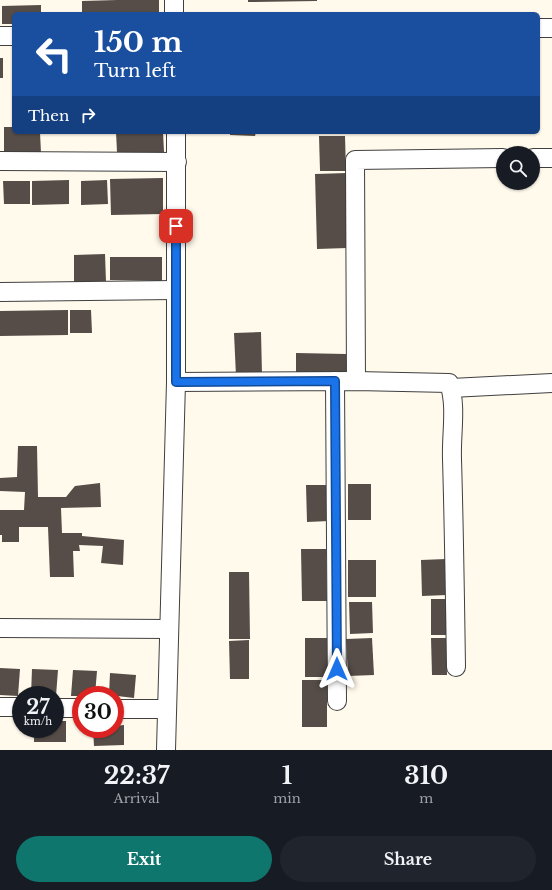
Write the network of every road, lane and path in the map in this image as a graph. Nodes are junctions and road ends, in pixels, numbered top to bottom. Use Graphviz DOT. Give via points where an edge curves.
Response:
graph roads {
  1 [pos="174,0"];
  2 [pos="174,12"];
  3 [pos="540,28"];
  4 [pos="552,28"];
  5 [pos="0,36"];
  6 [pos="12,36"];
  7 [pos="176,134"];
  8 [pos="496,158"];
  9 [pos="540,158"];
  10 [pos="552,158"];
  11 [pos="0,161"];
  12 [pos="177,162"];
  13 [pos="176,290"];
  14 [pos="0,292"];
  15 [pos="335,381"];
  16 [pos="356,381"];
  17 [pos="176,382"];
  18 [pos="552,383"];
  19 [pos="450,388"];
  20 [pos="0,628"];
  21 [pos="169,629"];
  22 [pos="456,667"];
  23 [pos="337,700"];
  24 [pos="0,707"];
  25 [pos="12,708"];
  26 [pos="124,708"];
  27 [pos="167,709"];
  28 [pos="166,750"];
  1 -- 2 [label="street"];
  3 -- 4 [label="street"];
  5 -- 6 [label="street"];
  7 -- 12 [label="street"];
  8 -- 16 [label="street" via="356,160"];
  9 -- 10 [label="street"];
  11 -- 12 [label="street"];
  12 -- 13 [label="street"];
  13 -- 14 [label="street"];
  13 -- 17 [label="street"];
  15 -- 16 [label="street"];
  15 -- 17 [label="street"];
  15 -- 23 [label="street"];
  16 -- 19 [label="street" via="449,383"];
  17 -- 21 [label="street"];
  18 -- 19 [label="street"];
  19 -- 22 [label="street" via="453,413"];
  20 -- 21 [label="street"];
  21 -- 27 [label="street"];
  24 -- 25 [label="street"];
  26 -- 27 [label="street"];
  27 -- 28 [label="street"];
}
